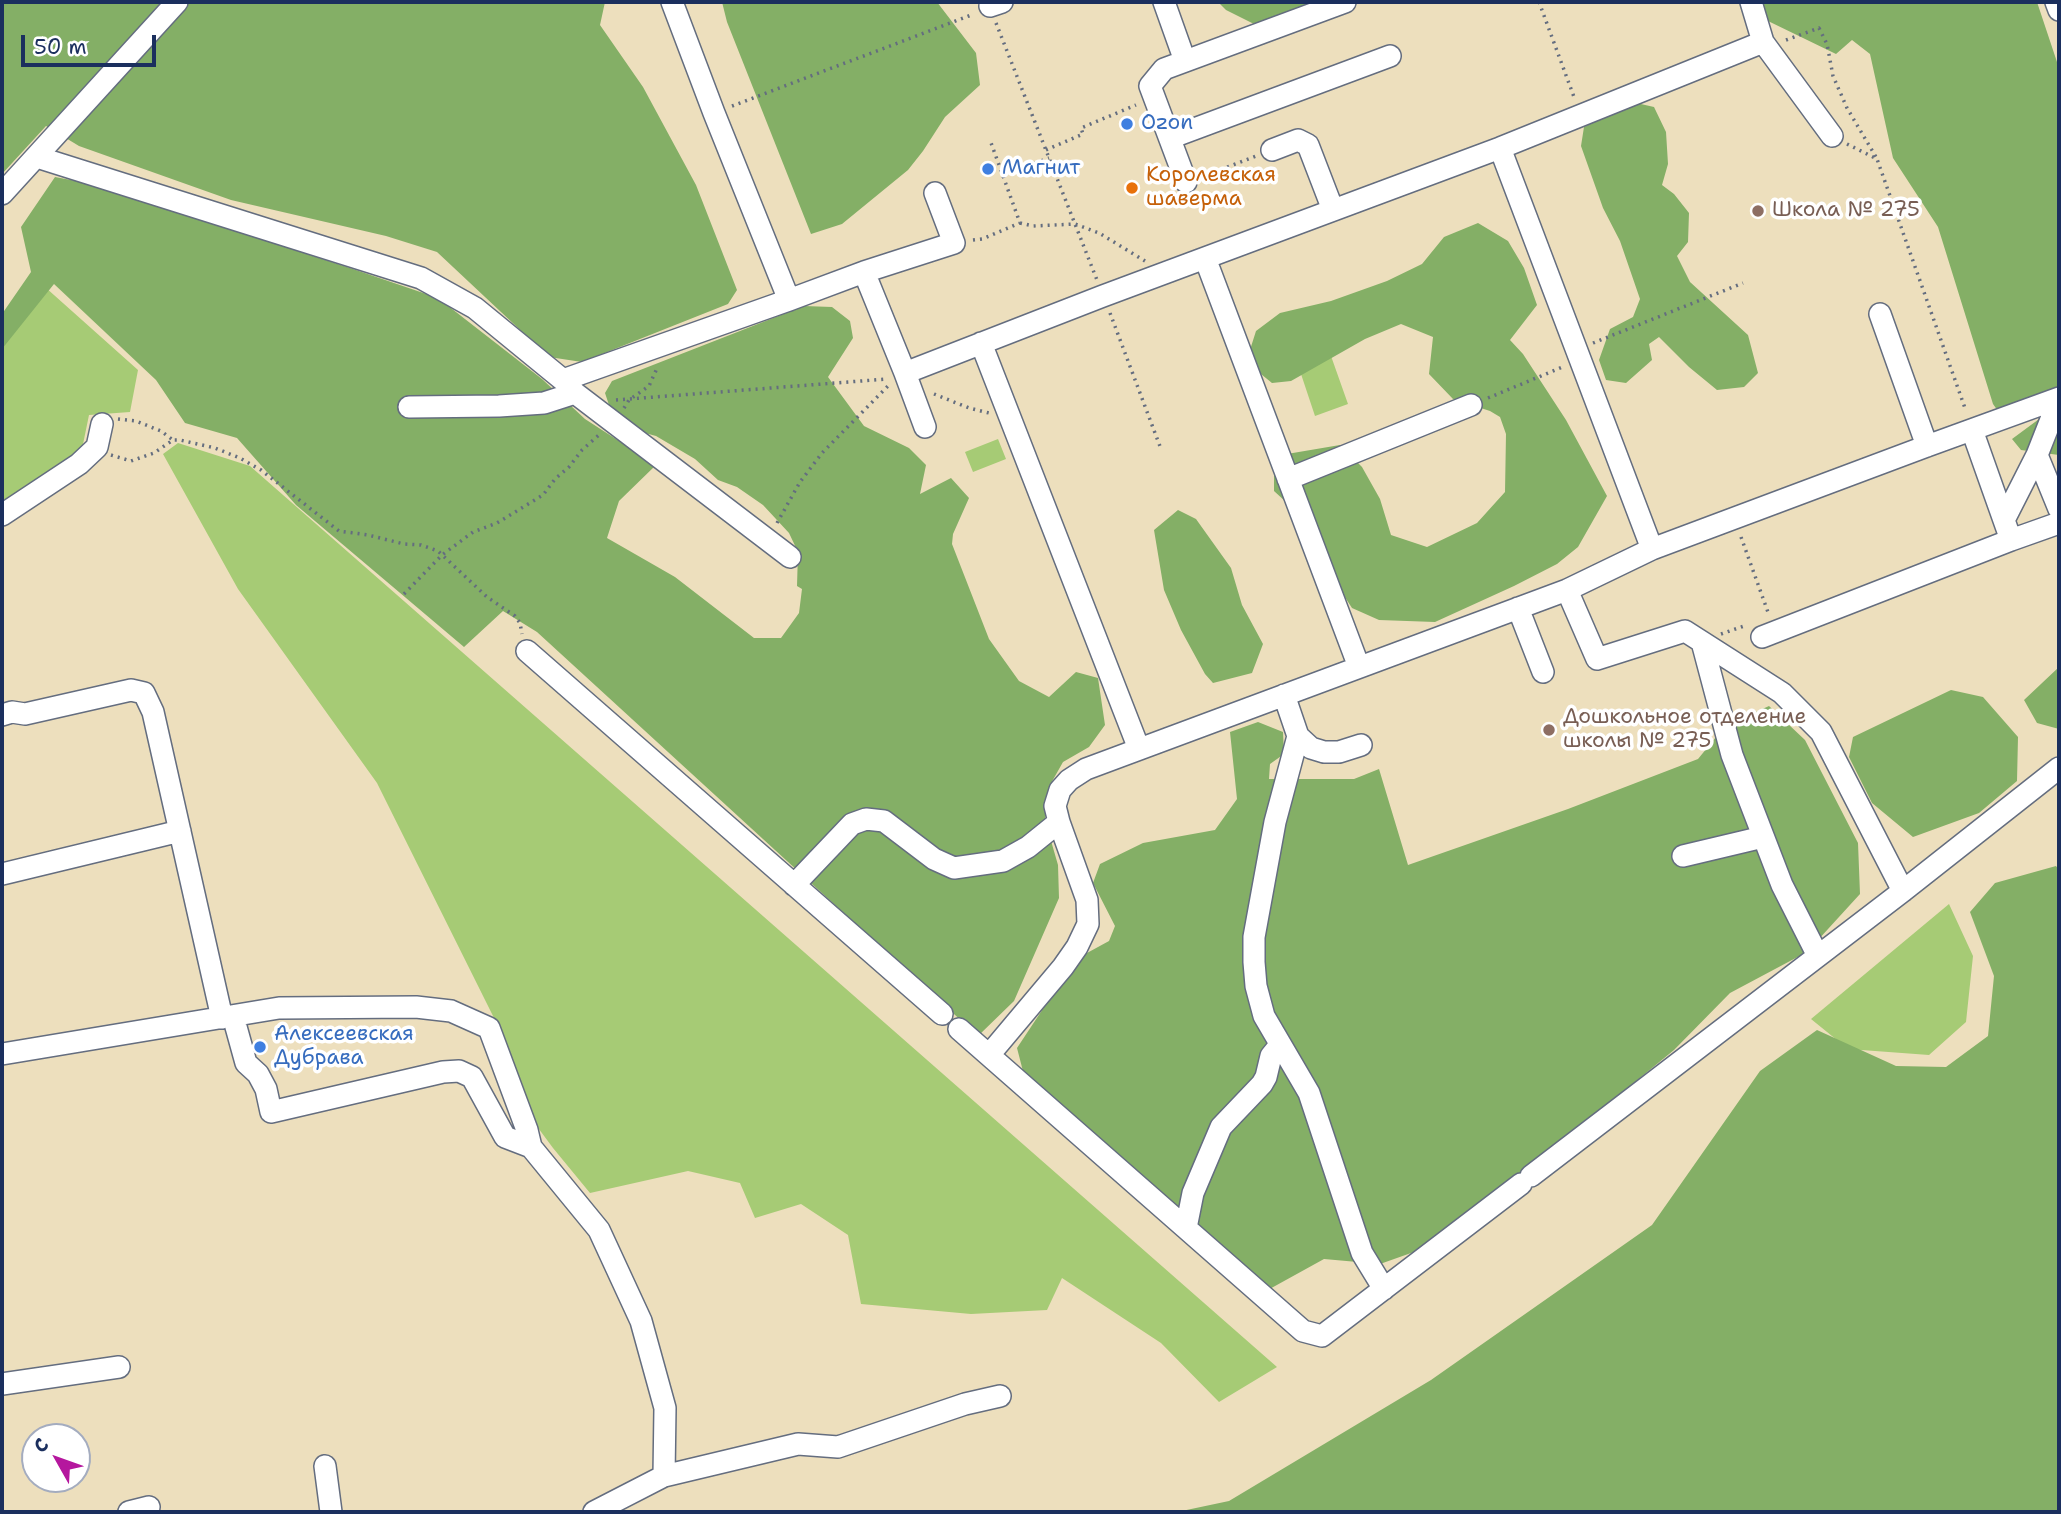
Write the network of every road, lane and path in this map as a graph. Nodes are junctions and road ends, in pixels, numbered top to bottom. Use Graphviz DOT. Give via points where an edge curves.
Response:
graph roads {
  1 [pos="177,2"];
  2 [pos="672,2"];
  3 [pos="1164,2"];
  4 [pos="1345,2"];
  5 [pos="1539,2"];
  6 [pos="1751,2"];
  7 [pos="2056,2"];
  8 [pos="996,4"];
  9 [pos="2059,10"];
  10 [pos="1763,42"];
  11 [pos="1390,56"];
  12 [pos="1185,61"];
  13 [pos="1154,98"];
  14 [pos="714,113"];
  15 [pos="1581,116"];
  16 [pos="1832,136"];
  17 [pos="1170,138"];
  18 [pos="990,140"];
  19 [pos="1500,148"];
  20 [pos="1046,150"];
  21 [pos="1272,150"];
  22 [pos="37,157"];
  23 [pos="1049,158"];
  24 [pos="1877,159"];
  25 [pos="1002,175"];
  26 [pos="1186,182"];
  27 [pos="935,193"];
  28 [pos="2,194"];
  29 [pos="1334,210"];
  30 [pos="1020,223"];
  31 [pos="1075,224"];
  32 [pos="954,243"];
  33 [pos="1205,258"];
  34 [pos="1169,271"];
  35 [pos="864,272"];
  36 [pos="1743,283"];
  37 [pos="1103,296"];
  38 [pos="789,300"];
  39 [pos="1880,314"];
  40 [pos="678,339"];
  41 [pos="981,343"];
  42 [pos="1578,355"];
  43 [pos="907,379"];
  44 [pos="574,391"];
  45 [pos="2059,399"];
  46 [pos="629,400"];
  47 [pos="1471,405"];
  48 [pos="409,407"];
  49 [pos="1011,419"];
  50 [pos="613,422"];
  51 [pos="102,424"];
  52 [pos="925,427"];
  53 [pos="1972,430"];
  54 [pos="173,440"];
  55 [pos="1927,446"];
  56 [pos="97,447"];
  57 [pos="1161,449"];
  58 [pos="2036,455"];
  59 [pos="1288,479"];
  60 [pos="2059,509"];
  61 [pos="2,515"];
  62 [pos="1734,518"];
  63 [pos="2004,520"];
  64 [pos="2059,523"];
  65 [pos="768,540"];
  66 [pos="2011,540"];
  67 [pos="1652,550"];
  68 [pos="442,555"];
  69 [pos="790,557"];
  70 [pos="1567,590"];
  71 [pos="404,594"];
  72 [pos="1518,608"];
  73 [pos="1768,635"];
  74 [pos="1702,642"];
  75 [pos="527,651"];
  76 [pos="1359,667"];
  77 [pos="1543,672"];
  78 [pos="1284,695"];
  79 [pos="2,715"];
  80 [pos="1298,736"];
  81 [pos="1361,745"];
  82 [pos="1139,749"];
  83 [pos="2059,768"];
  84 [pos="1059,822"];
  85 [pos="180,831"];
  86 [pos="1763,837"];
  87 [pos="1683,856"];
  88 [pos="2,874"];
  89 [pos="794,885"];
  90 [pos="1903,891"];
  91 [pos="1818,956"];
  92 [pos="942,1014"];
  93 [pos="227,1017"];
  94 [pos="959,1029"];
  95 [pos="1280,1045"];
  96 [pos="2,1054"];
  97 [pos="989,1055"];
  98 [pos="531,1147"];
  99 [pos="1186,1228"];
  100 [pos="1384,1289"];
  101 [pos="119,1367"];
  102 [pos="2,1384"];
  103 [pos="1000,1396"];
  104 [pos="325,1466"];
  105 [pos="664,1476"];
  106 [pos="331,1512"];
  107 [pos="594,1512"];
  1 -- 22 [label="street"];
  2 -- 14 [label="street"];
  3 -- 12 [label="street"];
  4 -- 12 [label="street"];
  5 -- 15 [label="path"];
  6 -- 10 [label="street"];
  7 -- 9 [label="street"];
  8 -- 14 [label="path"];
  8 -- 20 [label="path"];
  10 -- 15 [label="street"];
  10 -- 16 [label="street"];
  10 -- 24 [label="path" via="1776,44 1819,28 1833,76"];
  11 -- 17 [label="street"];
  12 -- 13 [label="street" via="1164,69 1150,86"];
  13 -- 17 [label="street"];
  13 -- 20 [label="path" via="1081,128 1083,134"];
  14 -- 38 [label="street"];
  15 -- 19 [label="street"];
  16 -- 24 [label="path"];
  17 -- 26 [label="street"];
  18 -- 25 [label="path"];
  19 -- 29 [label="street"];
  19 -- 42 [label="street"];
  20 -- 23 [label="path"];
  21 -- 26 [label="path"];
  21 -- 29 [label="street" via="1298,140 1308,145"];
  22 -- 28 [label="street"];
  22 -- 44 [label="street" via="421,278 475,308"];
  23 -- 25 [label="path"];
  23 -- 31 [label="path"];
  24 -- 53 [label="path"];
  25 -- 30 [label="path"];
  27 -- 32 [label="street"];
  29 -- 33 [label="street"];
  30 -- 31 [label="path"];
  30 -- 32 [label="path" via="982,239"];
  31 -- 34 [label="path"];
  31 -- 37 [label="path"];
  32 -- 35 [label="street"];
  33 -- 34 [label="street"];
  33 -- 59 [label="street"];
  34 -- 37 [label="street"];
  35 -- 38 [label="street"];
  35 -- 43 [label="street"];
  36 -- 42 [label="path"];
  37 -- 41 [label="street"];
  37 -- 57 [label="path"];
  38 -- 40 [label="street"];
  39 -- 55 [label="street"];
  40 -- 44 [label="street"];
  40 -- 46 [label="path" via="649,386"];
  41 -- 43 [label="street"];
  41 -- 49 [label="street"];
  42 -- 47 [label="path"];
  42 -- 67 [label="street"];
  43 -- 49 [label="path" via="969,408"];
  43 -- 52 [label="street"];
  44 -- 46 [label="path"];
  44 -- 48 [label="street" via="544,402"];
  44 -- 50 [label="street"];
  45 -- 53 [label="street"];
  45 -- 58 [label="street"];
  46 -- 50 [label="path"];
  46 -- 65 [label="path" via="896,378 822,453"];
  47 -- 59 [label="street"];
  49 -- 82 [label="street"];
  50 -- 65 [label="street"];
  50 -- 68 [label="path" via="543,495 473,532"];
  51 -- 54 [label="path" via="117,419 136,421"];
  51 -- 56 [label="street"];
  53 -- 55 [label="street"];
  53 -- 63 [label="street"];
  54 -- 56 [label="path" via="131,461"];
  54 -- 68 [label="path" via="215,448 261,470 339,531 421,545"];
  55 -- 62 [label="street"];
  56 -- 61 [label="street"];
  58 -- 60 [label="street"];
  58 -- 63 [label="street"];
  59 -- 76 [label="street"];
  62 -- 67 [label="street"];
  62 -- 73 [label="path"];
  63 -- 66 [label="street"];
  64 -- 66 [label="street"];
  65 -- 69 [label="street"];
  66 -- 73 [label="street"];
  67 -- 70 [label="street"];
  68 -- 71 [label="path"];
  68 -- 75 [label="path" via="515,616"];
  70 -- 72 [label="street"];
  70 -- 74 [label="street" via="1597,659 1685,631"];
  72 -- 76 [label="street"];
  72 -- 77 [label="street"];
  73 -- 74 [label="path" via="1749,625"];
  74 -- 86 [label="street" via="1732,755"];
  74 -- 90 [label="street" via="1782,693 1821,732"];
  75 -- 89 [label="street"];
  76 -- 78 [label="street"];
  78 -- 80 [label="street"];
  78 -- 82 [label="street"];
  79 -- 85 [label="street" via="131,690 144,693 153,712"];
  80 -- 81 [label="street" via="1324,752"];
  80 -- 95 [label="street" via="1275,822 1254,937 1256,986 1264,1016"];
  82 -- 84 [label="street" via="1069,780 1055,806"];
  83 -- 90 [label="street"];
  84 -- 89 [label="street" via="1003,861 954,868 934,859 884,821 866,819 852,824"];
  84 -- 97 [label="street" via="1087,900 1088,924 1063,967"];
  85 -- 88 [label="street"];
  85 -- 93 [label="street"];
  86 -- 87 [label="street"];
  86 -- 91 [label="street"];
  89 -- 92 [label="street"];
  90 -- 91 [label="street"];
  91 -- 100 [label="street"];
  93 -- 96 [label="street"];
  93 -- 98 [label="street" via="279,1008 451,1011 489,1028"];
  93 -- 98 [label="street" via="246,1063 266,1088 271,1112 458,1071 472,1077 505,1136"];
  94 -- 97 [label="street"];
  95 -- 99 [label="street" via="1271,1056 1262,1084 1221,1126 1193,1193"];
  95 -- 100 [label="street" via="1309,1093 1362,1253"];
  97 -- 99 [label="street"];
  98 -- 105 [label="street" via="599,1230 641,1321 665,1408"];
  99 -- 100 [label="street" via="1303,1331 1322,1336"];
  101 -- 102 [label="street"];
  103 -- 105 [label="street" via="838,1447 798,1444"];
  104 -- 106 [label="street"];
  105 -- 107 [label="street"];
}
